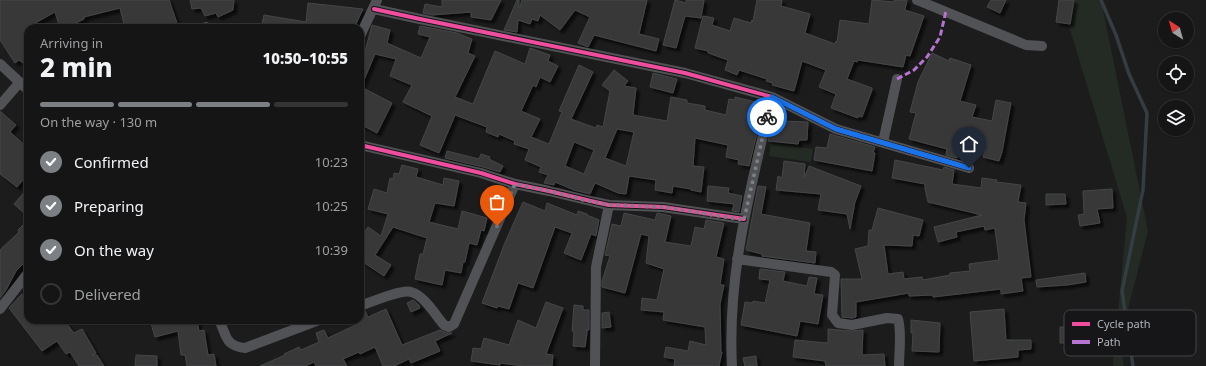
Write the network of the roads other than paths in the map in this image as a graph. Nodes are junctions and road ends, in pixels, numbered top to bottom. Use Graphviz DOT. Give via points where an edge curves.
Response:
graph roads {
  1 [pos="917,0"];
  2 [pos="375,4"];
  3 [pos="364,27"];
  4 [pos="1042,46"];
  5 [pos="0,64"];
  6 [pos="897,79"];
  7 [pos="20,82"];
  8 [pos="24,86"];
  9 [pos="772,97"];
  10 [pos="0,105"];
  11 [pos="883,142"];
  12 [pos="364,147"];
  13 [pos="969,168"];
  14 [pos="515,184"];
  15 [pos="609,205"];
  16 [pos="744,220"];
  17 [pos="737,258"];
  18 [pos="24,278"];
  19 [pos="364,305"];
  20 [pos="0,309"];
  21 [pos="221,324"];
  22 [pos="308,324"];
  23 [pos="595,366"];
  24 [pos="732,366"];
  25 [pos="899,366"];
  1 -- 4 [label="street" via="1026,46"];
  2 -- 3 [label="street"];
  2 -- 9 [label="street" via="420,19 685,73"];
  5 -- 7 [label="street"];
  6 -- 11 [label="street"];
  7 -- 8 [label="street"];
  7 -- 10 [label="street"];
  9 -- 11 [label="street" via="836,129"];
  9 -- 16 [label="street"];
  11 -- 13 [label="street"];
  12 -- 14 [label="street" via="480,173"];
  14 -- 15 [label="street"];
  14 -- 19 [label="street" via="454,324 449,328 421,297 411,291 402,291"];
  15 -- 16 [label="street" via="664,207"];
  15 -- 23 [label="street" via="596,267"];
  16 -- 17 [label="street"];
  17 -- 24 [label="street" via="732,296"];
  17 -- 25 [label="street" via="833,273 832,315 838,323 852,325 887,318 898,319 901,328"];
  18 -- 20 [label="street"];
  21 -- 22 [label="street" via="229,342 235,347 245,348"];
}
